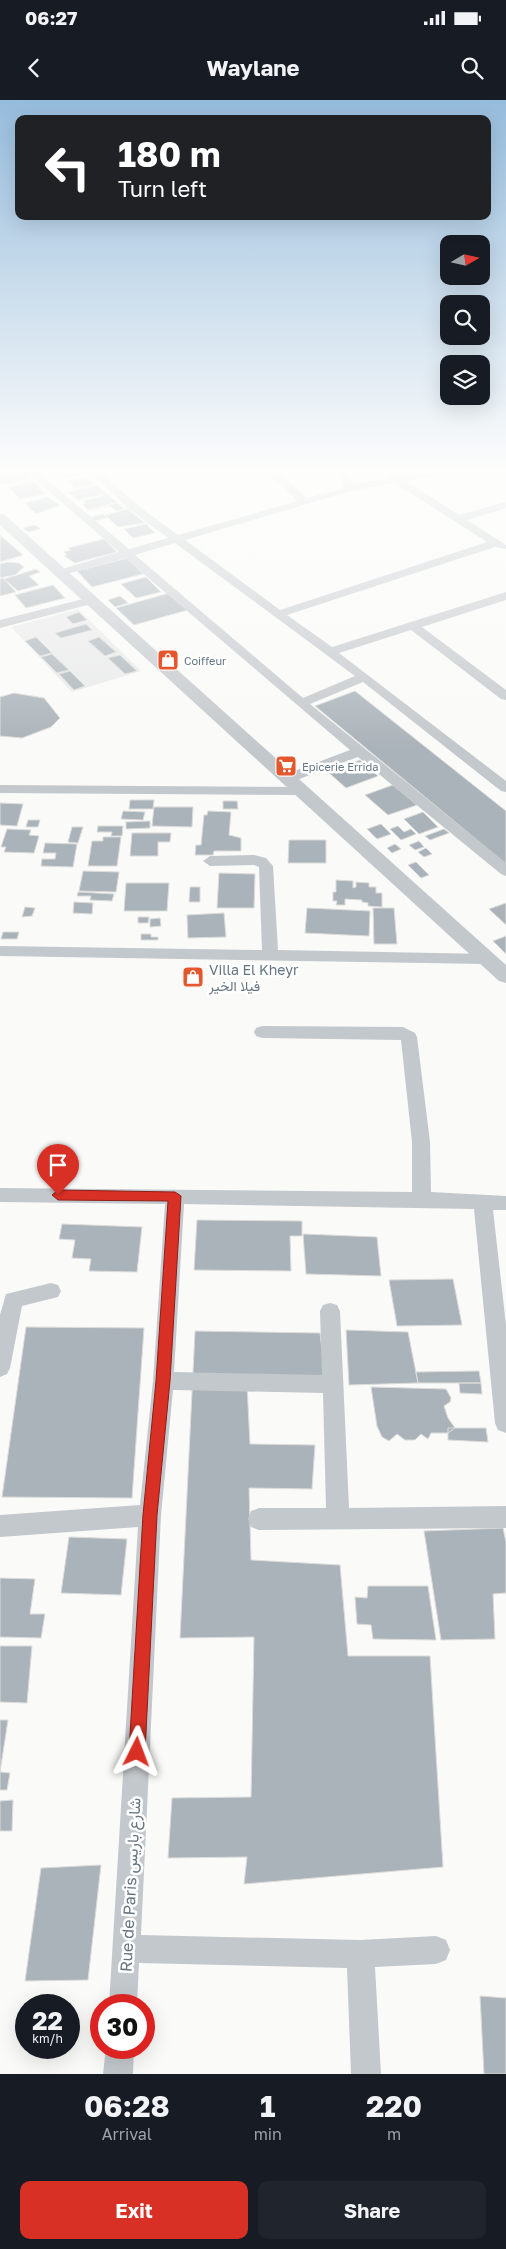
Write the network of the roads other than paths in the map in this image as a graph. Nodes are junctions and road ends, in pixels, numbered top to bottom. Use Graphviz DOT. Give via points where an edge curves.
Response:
graph roads {
  1 [pos="50,565"];
  2 [pos="86,565"];
  3 [pos="142,565"];
  4 [pos="211,565"];
  5 [pos="441,565"];
  6 [pos="59,573"];
  7 [pos="506,596"];
  8 [pos="90,601"];
  9 [pos="278,614"];
  10 [pos="0,624"];
  11 [pos="413,626"];
  12 [pos="330,652"];
  13 [pos="364,677"];
  14 [pos="506,696"];
  15 [pos="301,703"];
  16 [pos="361,751"];
  17 [pos="289,778"];
  18 [pos="503,781"];
  19 [pos="0,789"];
  20 [pos="303,791"];
  21 [pos="210,861"];
  22 [pos="506,871"];
  23 [pos="0,951"];
  24 [pos="270,956"];
  25 [pos="487,959"];
  26 [pos="506,976"];
  27 [pos="262,1032"];
  28 [pos="0,1195"];
  29 [pos="175,1196"];
  30 [pos="422,1199"];
  31 [pos="484,1202"];
  32 [pos="506,1203"];
  33 [pos="51,1291"];
  34 [pos="330,1311"];
  35 [pos="0,1368"];
  36 [pos="163,1381"];
  37 [pos="332,1384"];
  38 [pos="506,1423"];
  39 [pos="150,1515"];
  40 [pos="506,1517"];
  41 [pos="338,1519"];
  42 [pos="260,1520"];
  43 [pos="0,1526"];
  44 [pos="126,1949"];
  45 [pos="436,1950"];
  46 [pos="360,1954"];
  47 [pos="124,1994"];
  48 [pos="119,2059"];
  49 [pos="118,2074"];
  50 [pos="366,2074"];
  1 -- 6 [label="street"];
  2 -- 6 [label="street"];
  3 -- 15 [label="street"];
  4 -- 9 [label="street"];
  5 -- 9 [label="street"];
  6 -- 8 [label="street"];
  7 -- 11 [label="street"];
  8 -- 10 [label="street"];
  8 -- 17 [label="street"];
  9 -- 12 [label="street"];
  11 -- 12 [label="street"];
  11 -- 14 [label="street"];
  12 -- 13 [label="street"];
  13 -- 15 [label="street"];
  13 -- 18 [label="street"];
  15 -- 16 [label="street"];
  16 -- 17 [label="street"];
  16 -- 22 [label="street"];
  17 -- 20 [label="street"];
  19 -- 20 [label="street"];
  20 -- 25 [label="street"];
  21 -- 24 [label="street" via="254,860 266,866"];
  23 -- 24 [label="street"];
  24 -- 25 [label="street"];
  25 -- 26 [label="street"];
  27 -- 30 [label="street" via="403,1033 409,1037 421,1142"];
  28 -- 29 [label="street"];
  29 -- 30 [label="street"];
  29 -- 36 [label="street, Rue de Paris شارع باريس"];
  30 -- 31 [label="street"];
  31 -- 32 [label="street"];
  31 -- 38 [label="street"];
  33 -- 35 [label="street" via="13,1300"];
  34 -- 37 [label="street"];
  36 -- 37 [label="street"];
  36 -- 39 [label="street, Rue de Paris شارع باريس"];
  37 -- 41 [label="street"];
  39 -- 43 [label="street"];
  39 -- 44 [label="street, Rue de Paris شارع باريس"];
  40 -- 41 [label="street"];
  41 -- 42 [label="street"];
  44 -- 46 [label="street"];
  44 -- 47 [label="street, Rue de Paris شارع باريس"];
  45 -- 46 [label="street"];
  46 -- 50 [label="street"];
  48 -- 49 [label="street"];
}
